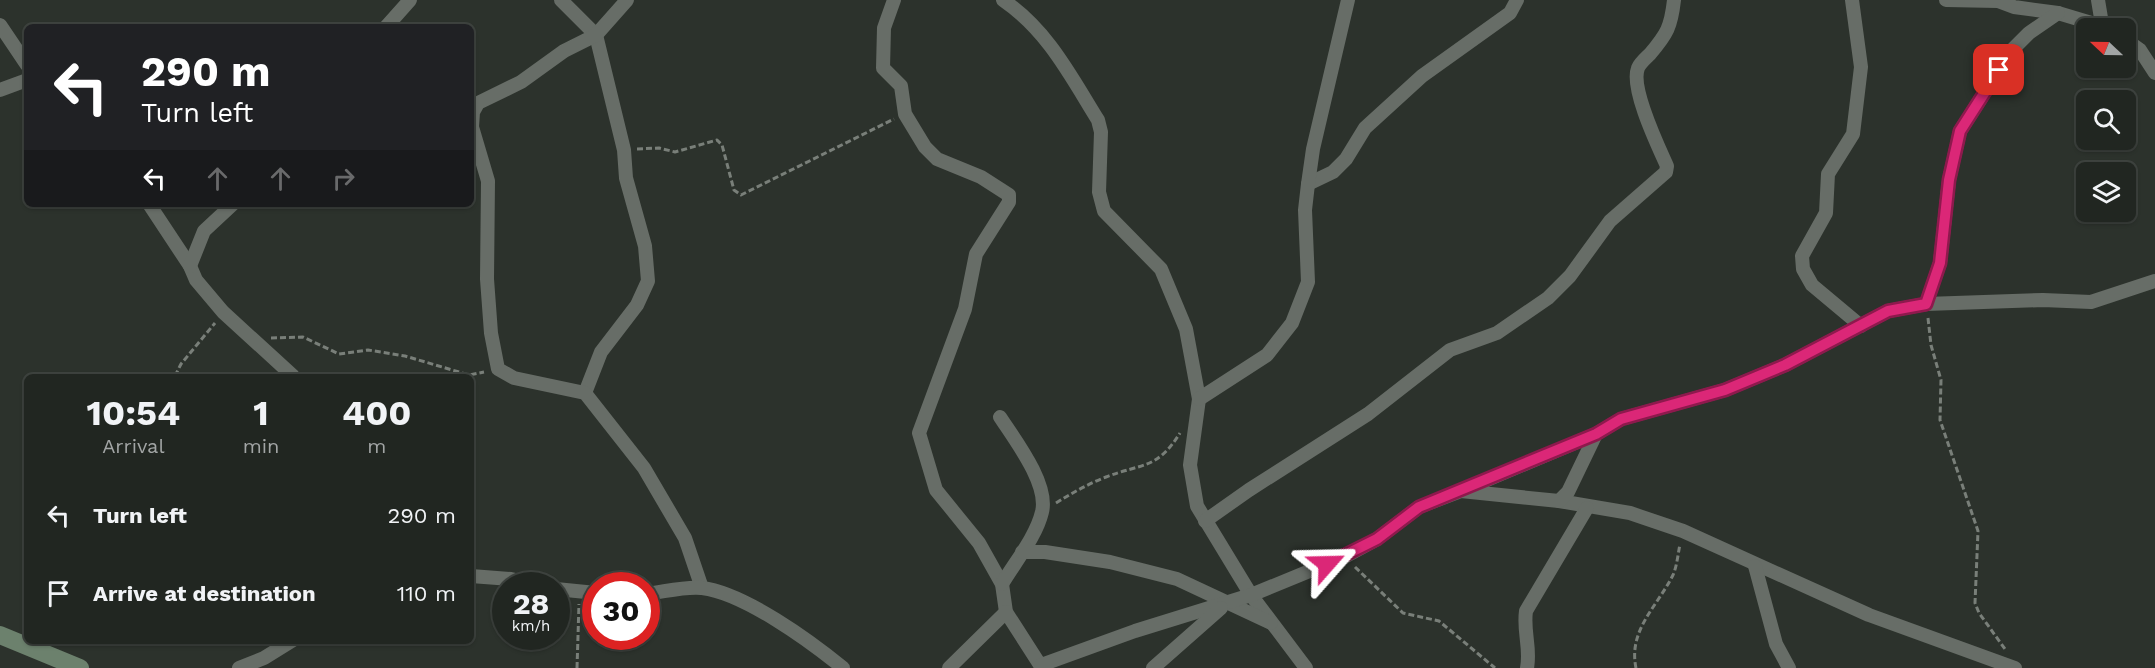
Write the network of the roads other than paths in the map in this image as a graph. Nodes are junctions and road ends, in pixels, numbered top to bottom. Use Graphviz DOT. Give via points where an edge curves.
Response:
graph roads {
  1 [pos="410,0"];
  2 [pos="561,0"];
  3 [pos="627,0"];
  4 [pos="894,0"];
  5 [pos="1003,0"];
  6 [pos="1348,0"];
  7 [pos="1517,0"];
  8 [pos="1674,0"];
  9 [pos="1852,0"];
  10 [pos="1946,0"];
  11 [pos="2098,0"];
  12 [pos="1998,1"];
  13 [pos="2058,13"];
  14 [pos="2076,18"];
  15 [pos="2103,18"];
  16 [pos="389,24"];
  17 [pos="0,25"];
  18 [pos="596,34"];
  19 [pos="2136,47"];
  20 [pos="24,61"];
  21 [pos="2155,73"];
  22 [pos="24,81"];
  23 [pos="0,90"];
  24 [pos="474,110"];
  25 [pos="474,134"];
  26 [pos="1308,184"];
  27 [pos="151,207"];
  28 [pos="230,207"];
  29 [pos="190,266"];
  30 [pos="2155,281"];
  31 [pos="1926,304"];
  32 [pos="1861,326"];
  33 [pos="291,374"];
  34 [pos="585,393"];
  35 [pos="1198,403"];
  36 [pos="1000,417"];
  37 [pos="1596,434"];
  38 [pos="1461,491"];
  39 [pos="1559,501"];
  40 [pos="1587,508"];
  41 [pos="1205,521"];
  42 [pos="1022,552"];
  43 [pos="1755,566"];
  44 [pos="474,576"];
  45 [pos="492,578"];
  46 [pos="1002,584"];
  47 [pos="702,588"];
  48 [pos="660,592"];
  49 [pos="1251,595"];
  50 [pos="1226,604"];
  51 [pos="1006,612"];
  52 [pos="1274,625"];
  53 [pos="0,635"];
  54 [pos="286,644"];
  55 [pos="1042,667"];
  56 [pos="2013,667"];
  57 [pos="80,668"];
  58 [pos="239,668"];
  59 [pos="843,668"];
  60 [pos="949,668"];
  61 [pos="1153,668"];
  62 [pos="1306,668"];
  63 [pos="1527,668"];
  64 [pos="1789,668"];
  1 -- 16 [label="street"];
  2 -- 18 [label="street"];
  3 -- 18 [label="street"];
  4 -- 46 [label="street" via="884,28 883,68 901,86 905,114 937,159 981,177 1009,195 1009,202 976,254 965,309 920,433 936,490 979,543"];
  5 -- 35 [label="street" via="1027,17 1056,53 1098,120 1099,192 1104,211 1161,269 1186,329"];
  6 -- 26 [label="street"];
  7 -- 26 [label="street" via="1510,13 1422,76 1365,128 1346,159 1332,172"];
  8 -- 41 [label="street" via="1667,34 1638,66 1636,77 1647,122 1667,166 1666,172 1610,221 1570,276 1548,298 1497,333 1450,350 1368,414"];
  9 -- 32 [label="street" via="1861,67 1853,134 1828,174 1826,213 1802,256 1803,269 1812,285"];
  10 -- 12 [label="street"];
  11 -- 15 [label="street"];
  12 -- 13 [label="street"];
  13 -- 14 [label="street"];
  13 -- 31 [label="street" via="2012,50 1960,131 1949,180 1940,263"];
  17 -- 20 [label="street"];
  18 -- 24 [label="street" via="521,82 478,103"];
  18 -- 34 [label="street" via="624,150 626,178 645,246 648,281 637,305 602,352"];
  19 -- 21 [label="street"];
  22 -- 23 [label="street"];
  25 -- 34 [label="street" via="488,181 487,279 498,369 514,378"];
  26 -- 35 [label="street" via="1308,282 1293,323 1267,355"];
  27 -- 29 [label="street"];
  28 -- 29 [label="street" via="204,231"];
  29 -- 33 [label="street" via="196,280 223,312"];
  30 -- 31 [label="street" via="2091,302"];
  31 -- 32 [label="street" via="1888,311"];
  32 -- 37 [label="street" via="1725,390 1621,419"];
  34 -- 47 [label="street" via="644,468 685,538"];
  35 -- 41 [label="street" via="1190,465 1197,506"];
  36 -- 42 [label="street" via="1037,474 1043,510"];
  37 -- 38 [label="street"];
  37 -- 39 [label="street" via="1568,492"];
  38 -- 39 [label="street"];
  38 -- 49 [label="street" via="1419,507 1377,539 1346,556"];
  39 -- 40 [label="street"];
  40 -- 43 [label="street" via="1630,513 1683,531"];
  40 -- 63 [label="street" via="1526,611 1524,629 1530,651"];
  41 -- 49 [label="street"];
  42 -- 46 [label="street"];
  42 -- 50 [label="street" via="1110,562 1177,579"];
  43 -- 56 [label="street" via="1869,615"];
  43 -- 64 [label="street" via="1776,644"];
  44 -- 45 [label="street"];
  46 -- 51 [label="street"];
  47 -- 48 [label="street"];
  47 -- 59 [label="street" via="762,611"];
  49 -- 50 [label="street"];
  49 -- 52 [label="street"];
  50 -- 52 [label="street"];
  50 -- 55 [label="street" via="1135,631"];
  50 -- 61 [label="street"];
  51 -- 55 [label="street"];
  51 -- 60 [label="street"];
  52 -- 62 [label="street"];
  53 -- 57 [label="street"];
  54 -- 58 [label="street"];
}
